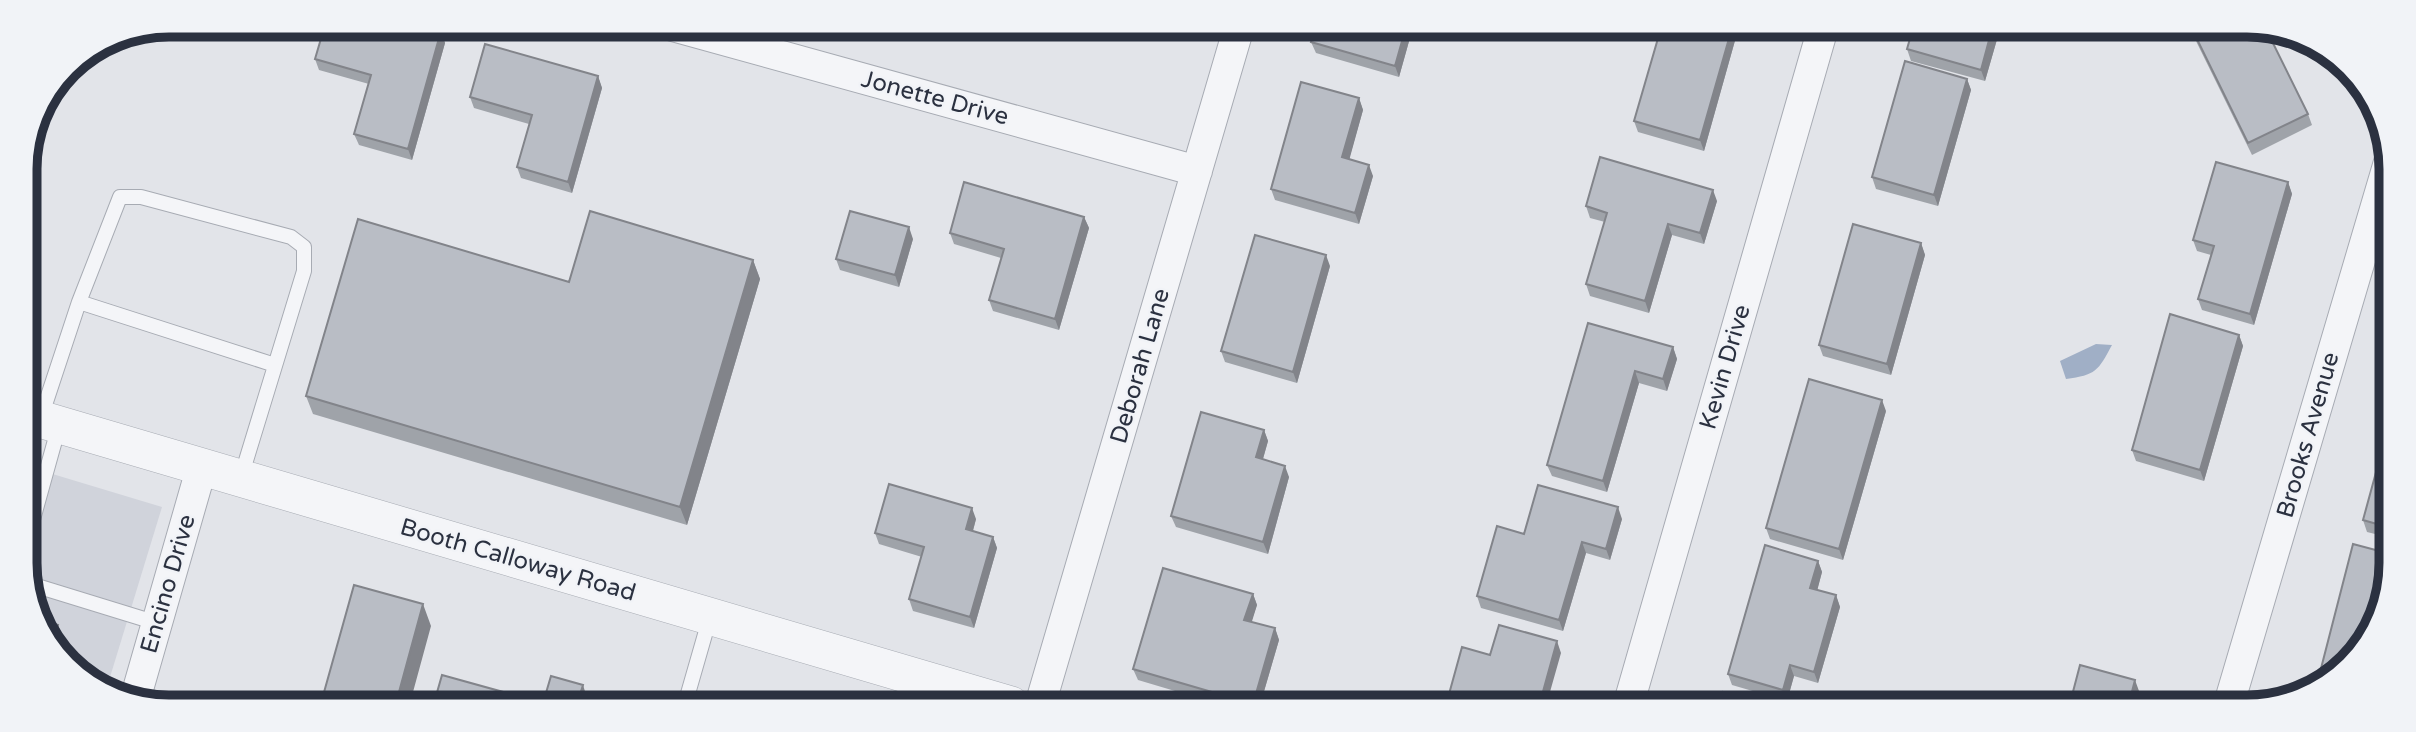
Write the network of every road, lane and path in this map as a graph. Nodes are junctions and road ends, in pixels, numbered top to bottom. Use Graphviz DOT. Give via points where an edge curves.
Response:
graph roads {
  1 [pos="713,37"];
  2 [pos="1236,37"];
  3 [pos="1820,37"];
  4 [pos="1197,171"];
  5 [pos="2379,196"];
  6 [pos="79,302"];
  7 [pos="275,365"];
  8 [pos="42,419"];
  9 [pos="37,460"];
  10 [pos="202,466"];
  11 [pos="241,478"];
  12 [pos="39,587"];
  13 [pos="710,616"];
  14 [pos="157,623"];
  15 [pos="137,692"];
  16 [pos="688,695"];
  17 [pos="977,695"];
  18 [pos="1043,695"];
  19 [pos="1631,695"];
  20 [pos="2232,695"];
  1 -- 4 [label="street, Jonette Drive"];
  2 -- 4 [label="street, Deborah Lane"];
  3 -- 19 [label="street, Kevin Drive"];
  4 -- 18 [label="street, Deborah Lane"];
  5 -- 20 [label="street, Brooks Avenue"];
  6 -- 7 [label="lane"];
  6 -- 7 [label="lane" via="120,197 141,197 292,237 304,247 304,271"];
  6 -- 8 [label="lane"];
  7 -- 11 [label="lane"];
  8 -- 9 [label="lane"];
  8 -- 10 [label="street, Booth Calloway Road"];
  10 -- 11 [label="street, Booth Calloway Road"];
  10 -- 14 [label="street, Encino Drive"];
  11 -- 13 [label="street, Booth Calloway Road"];
  12 -- 14 [label="lane"];
  13 -- 16 [label="lane"];
  13 -- 17 [label="street, Booth Calloway Road"];
  14 -- 15 [label="street, Encino Drive"];
}
